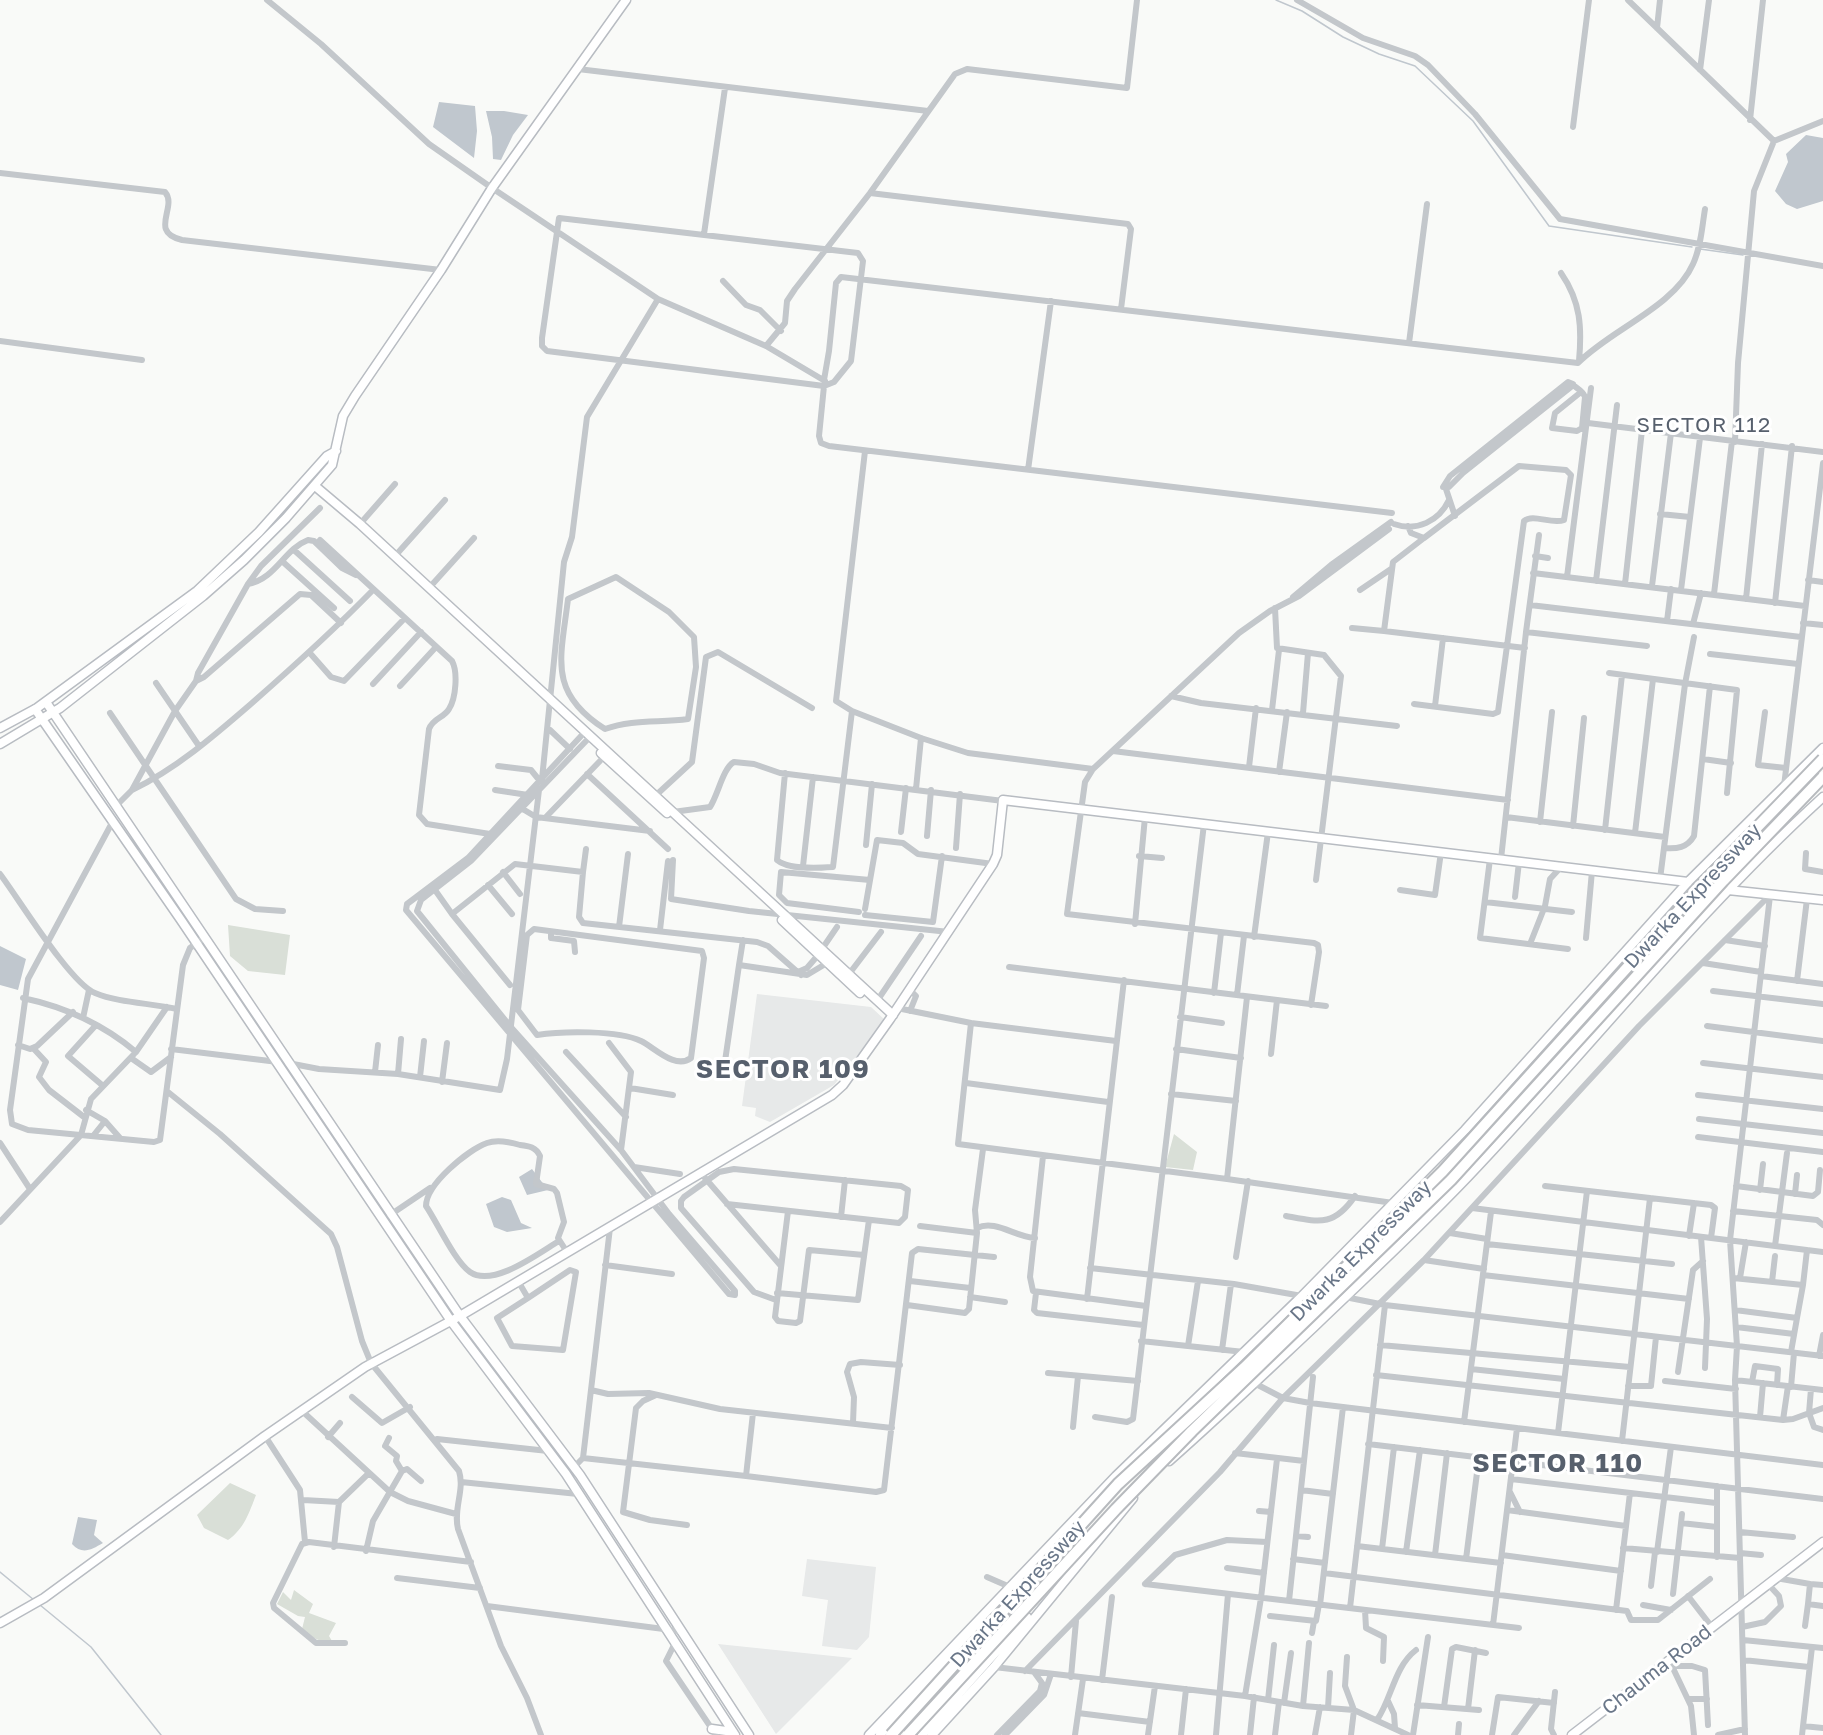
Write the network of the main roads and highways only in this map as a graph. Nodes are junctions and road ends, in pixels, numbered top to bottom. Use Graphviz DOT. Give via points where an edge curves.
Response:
graph roads {
  1 [pos="1823,759"];
  2 [pos="1823,777"];
  3 [pos="891,1735"];
  4 [pos="908,1735"];
  1 -- 3 [label="highway, Dwarka Expressway, bridge" via="1709,877 1443,1171 1244,1368 1118,1484"];
  2 -- 4 [label="highway, Dwarka Expressway, bridge" via="1451,1180 1176,1447"];
}
